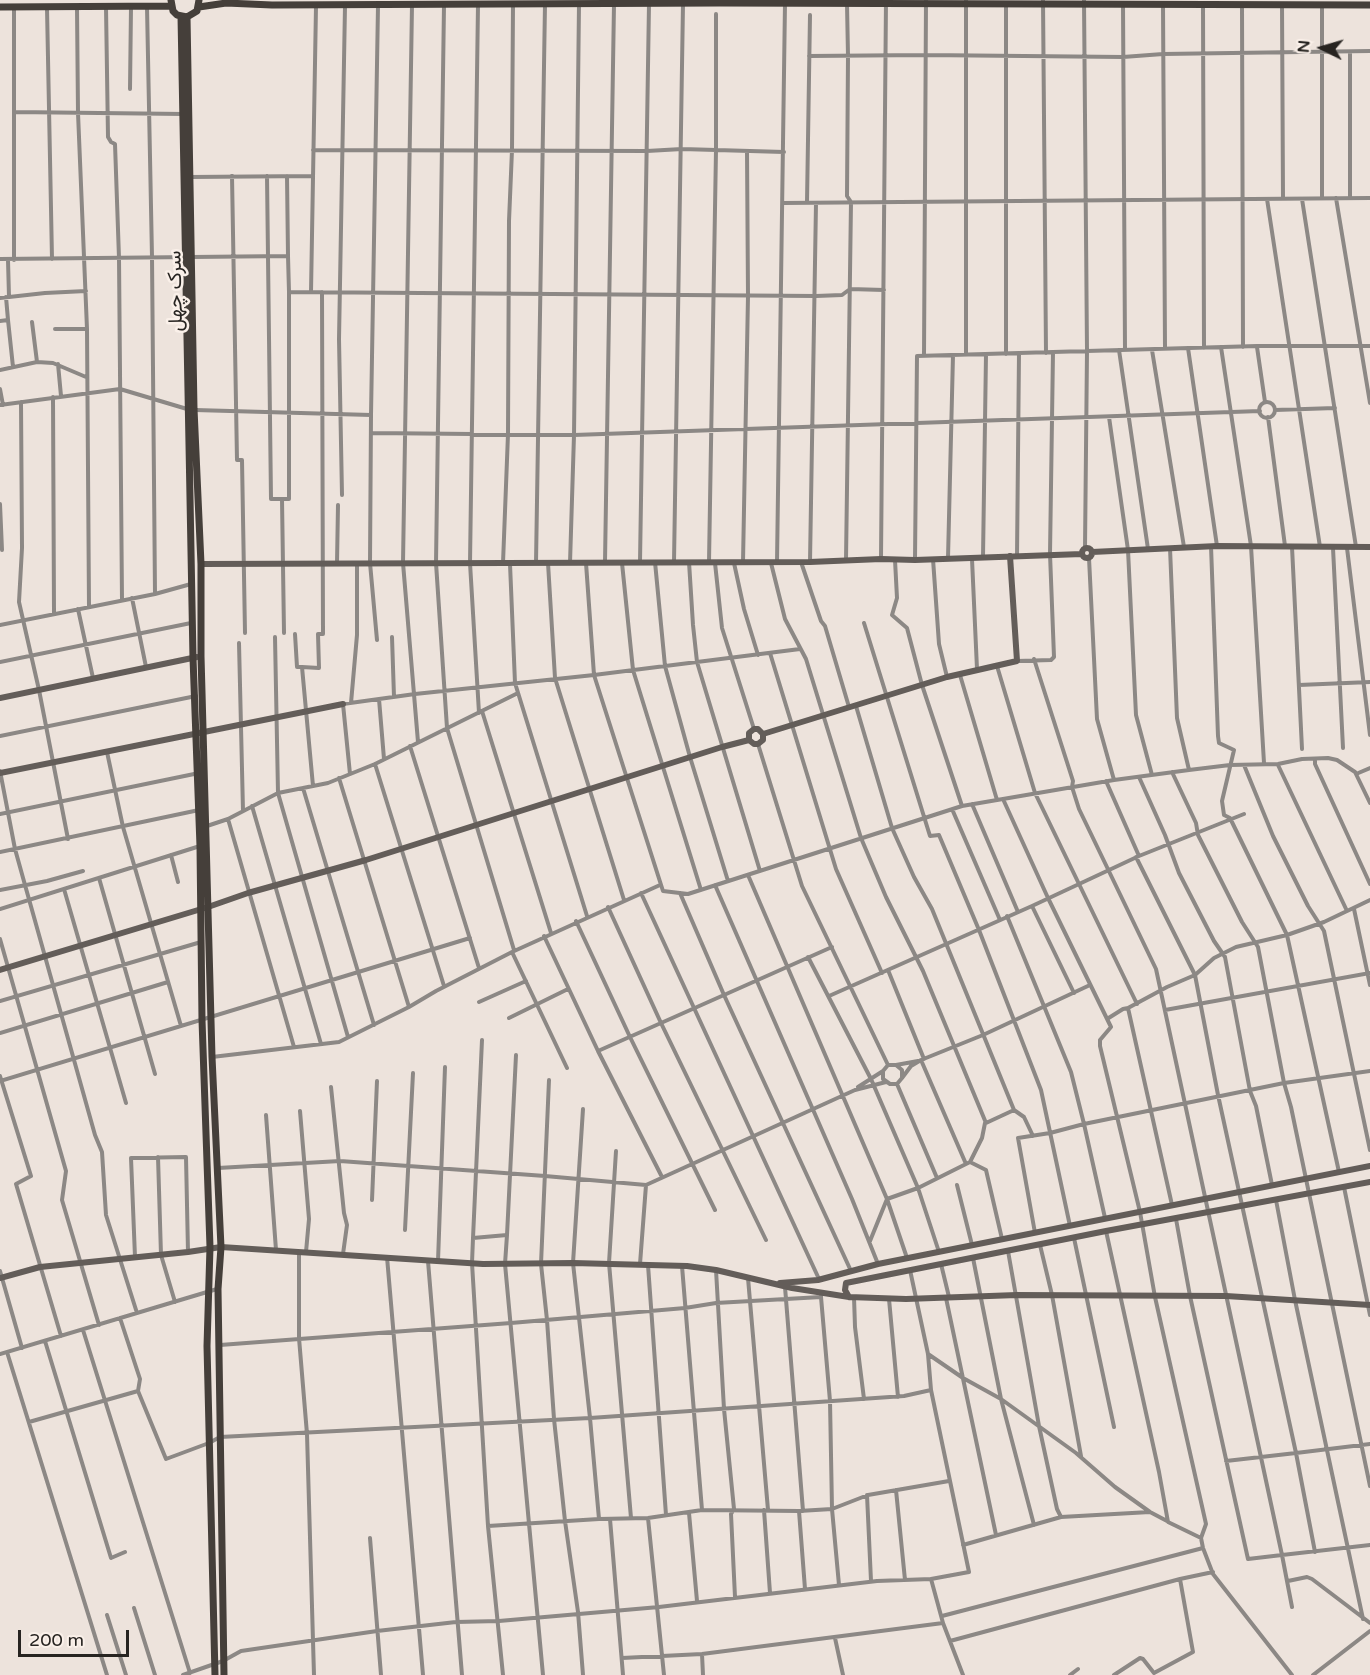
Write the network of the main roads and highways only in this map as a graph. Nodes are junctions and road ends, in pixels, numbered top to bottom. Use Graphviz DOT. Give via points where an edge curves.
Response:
graph roads {
  1 [pos="211,0"];
  2 [pos="719,1"];
  3 [pos="757,1"];
  4 [pos="830,1"];
  5 [pos="368,2"];
  6 [pos="574,2"];
  7 [pos="610,2"];
  8 [pos="646,2"];
  9 [pos="683,2"];
  10 [pos="797,2"];
  11 [pos="846,2"];
  12 [pos="886,2"];
  13 [pos="926,2"];
  14 [pos="966,2"];
  15 [pos="1043,2"];
  16 [pos="1084,2"];
  17 [pos="1126,2"];
  18 [pos="1166,2"];
  19 [pos="171,3"];
  20 [pos="226,3"];
  21 [pos="1004,3"];
  22 [pos="1206,3"];
  23 [pos="1245,3"];
  24 [pos="1285,3"];
  25 [pos="1324,3"];
  26 [pos="1366,3"];
  27 [pos="199,4"];
  28 [pos="0,7"];
  29 [pos="184,17"];
  30 [pos="186,114"];
  31 [pos="188,256"];
  32 [pos="191,409"];
  33 [pos="1370,548"];
  34 [pos="1013,556"];
  35 [pos="201,564"];
  36 [pos="201,656"];
  37 [pos="193,658"];
  38 [pos="198,695"];
  39 [pos="0,698"];
  40 [pos="343,704"];
  41 [pos="204,732"];
  42 [pos="196,734"];
  43 [pos="763,734"];
  44 [pos="749,740"];
  45 [pos="0,772"];
  46 [pos="201,772"];
  47 [pos="202,809"];
  48 [pos="204,845"];
  49 [pos="205,908"];
  50 [pos="0,970"];
  51 [pos="1370,1166"];
  52 [pos="1370,1182"];
  53 [pos="210,1247"];
  54 [pos="221,1247"];
  55 [pos="1,1276"];
  56 [pos="773,1283"];
  57 [pos="851,1297"];
  58 [pos="1369,1305"];
  59 [pos="215,1675"];
  60 [pos="224,1675"];
  1 -- 20 [label="main road"];
  2 -- 3 [label="main road"];
  2 -- 9 [label="main road"];
  3 -- 10 [label="main road"];
  4 -- 10 [label="main road"];
  4 -- 11 [label="main road"];
  5 -- 6 [label="main road"];
  5 -- 20 [label="main road"];
  6 -- 7 [label="main road"];
  7 -- 8 [label="main road"];
  8 -- 9 [label="main road"];
  11 -- 12 [label="main road"];
  12 -- 13 [label="main road"];
  13 -- 14 [label="main road"];
  14 -- 21 [label="main road"];
  15 -- 16 [label="main road"];
  15 -- 21 [label="main road"];
  16 -- 17 [label="main road"];
  17 -- 18 [label="main road"];
  18 -- 22 [label="main road"];
  19 -- 28 [label="main road" via="131,7"];
  19 -- 29 [label="main road" via="173,11"];
  20 -- 27 [label="main road"];
  22 -- 23 [label="main road"];
  23 -- 24 [label="main road"];
  24 -- 25 [label="main road"];
  25 -- 26 [label="main road"];
  27 -- 29 [label="main road" via="194,14"];
  29 -- 30 [label="main road"];
  30 -- 31 [label="main road"];
  30 -- 31 [label="main road, سرک چهل" via="190,177"];
  31 -- 32 [label="main road, سرک چهل"];
  32 -- 35 [label="main road, سرک چهل"];
  32 -- 37 [label="main road"];
  33 -- 34 [label="main road" via="1214,546 1091,555 1089,548"];
  34 -- 35 [label="main road" via="810,562"];
  34 -- 43 [label="main road" via="1017,661 947,677"];
  35 -- 36 [label="main road, سرک چهل"];
  36 -- 37 [label="main road"];
  36 -- 38 [label="main road, سرک چهل"];
  37 -- 38 [label="main road"];
  37 -- 39 [label="main road"];
  38 -- 41 [label="main road"];
  38 -- 42 [label="main road"];
  40 -- 41 [label="main road"];
  41 -- 42 [label="main road"];
  41 -- 46 [label="main road"];
  42 -- 45 [label="main road"];
  42 -- 46 [label="main road"];
  43 -- 44 [label="main road" via="758,744"];
  43 -- 44 [label="main road" via="754,729"];
  44 -- 49 [label="main road"];
  46 -- 47 [label="main road"];
  47 -- 48 [label="main road"];
  47 -- 48 [label="main road" via="207,826"];
  48 -- 49 [label="main road"];
  49 -- 50 [label="main road"];
  49 -- 53 [label="main road" via="201,942 202,1020"];
  49 -- 54 [label="main road"];
  51 -- 56 [label="main road" via="907,1258 819,1280"];
  52 -- 57 [label="main road" via="846,1283 845,1290"];
  53 -- 54 [label="main road"];
  53 -- 55 [label="main road" via="40,1267"];
  53 -- 59 [label="main road" via="207,1346"];
  54 -- 56 [label="main road" via="472,1263 681,1265"];
  54 -- 60 [label="main road" via="218,1289"];
  56 -- 57 [label="main road" via="821,1295"];
  57 -- 58 [label="main road" via="1226,1296"];
}
